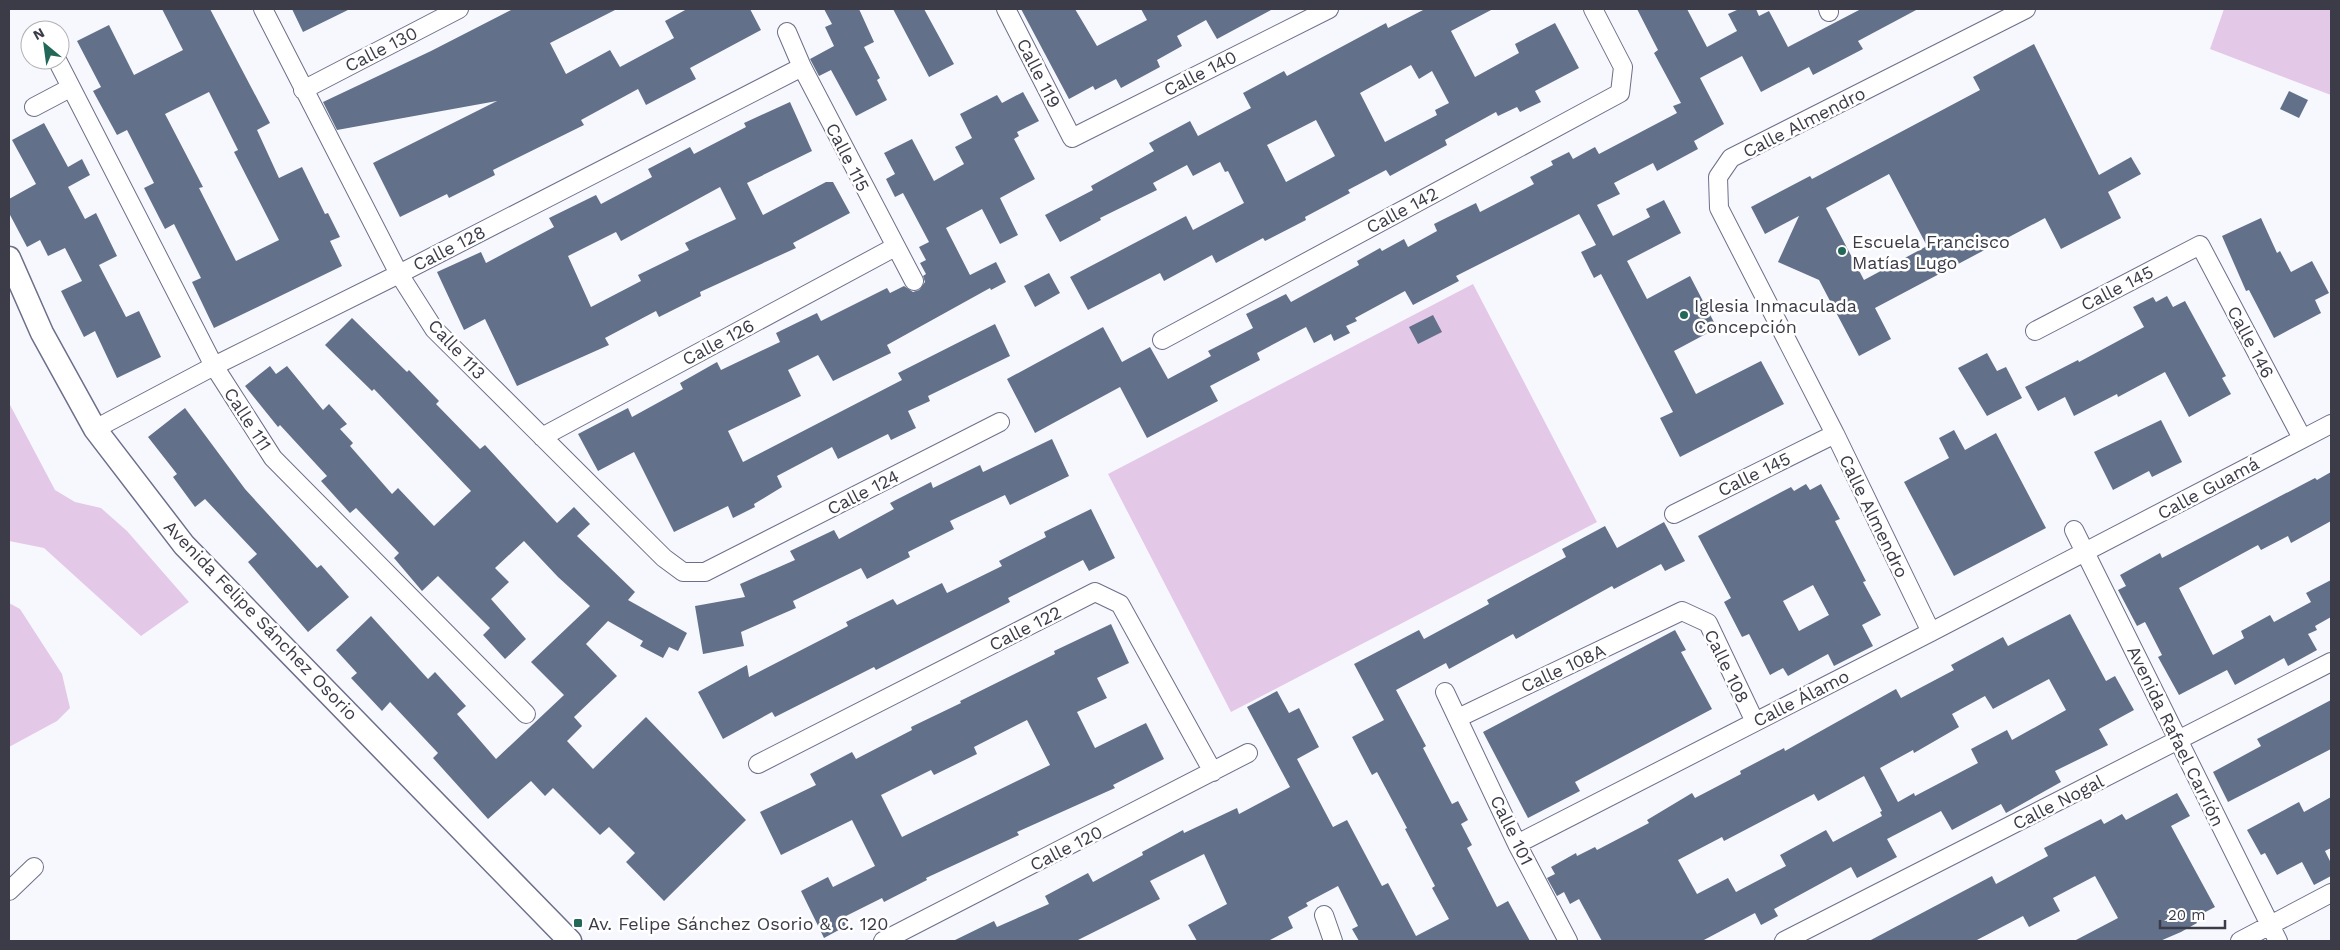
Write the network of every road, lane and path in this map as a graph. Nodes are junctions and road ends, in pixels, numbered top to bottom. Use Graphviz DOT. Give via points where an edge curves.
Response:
graph roads {
  1 [pos="263,9"];
  2 [pos="460,9"];
  3 [pos="1006,9"];
  4 [pos="1329,9"];
  5 [pos="1593,9"];
  6 [pos="2026,9"];
  7 [pos="787,32"];
  8 [pos="802,67"];
  9 [pos="62,70"];
  10 [pos="70,88"];
  11 [pos="303,90"];
  12 [pos="34,107"];
  13 [pos="1072,138"];
  14 [pos="2200,245"];
  15 [pos="895,248"];
  16 [pos="9,258"];
  17 [pos="400,274"];
  18 [pos="914,281"];
  19 [pos="2035,331"];
  20 [pos="1162,340"];
  21 [pos="214,366"];
  22 [pos="1000,422"];
  23 [pos="2331,424"];
  24 [pos="96,429"];
  25 [pos="1834,434"];
  26 [pos="542,437"];
  27 [pos="2302,438"];
  28 [pos="1674,514"];
  29 [pos="2074,530"];
  30 [pos="2085,552"];
  31 [pos="726,561"];
  32 [pos="1693,616"];
  33 [pos="1931,632"];
  34 [pos="2331,662"];
  35 [pos="1445,692"];
  36 [pos="526,714"];
  37 [pos="1458,718"];
  38 [pos="1755,722"];
  39 [pos="2178,741"];
  40 [pos="1248,753"];
  41 [pos="758,764"];
  42 [pos="1213,772"];
  43 [pos="1517,844"];
  44 [pos="34,867"];
  45 [pos="9,891"];
  46 [pos="2331,893"];
  47 [pos="1324,915"];
  48 [pos="2270,925"];
  49 [pos="1329,940"];
  50 [pos="570,941"];
  51 [pos="883,941"];
  52 [pos="1568,941"];
  53 [pos="1784,941"];
  54 [pos="2240,941"];
  55 [pos="2278,941"];
  1 -- 11 [label="street, Calle 113"];
  2 -- 11 [label="street, Calle 130"];
  3 -- 13 [label="street, Calle 119"];
  4 -- 13 [label="street, Calle 140"];
  5 -- 20 [label="street, Calle 142" via="1623,67 1620,93"];
  6 -- 25 [label="street, Calle Almendro" via="1731,158 1718,176 1719,208"];
  7 -- 8 [label="street, Calle 115"];
  8 -- 15 [label="street, Calle 115"];
  8 -- 17 [label="street, Calle 128"];
  9 -- 10 [label="street, Calle 111"];
  10 -- 12 [label="street"];
  10 -- 21 [label="street, Calle 111"];
  11 -- 17 [label="street, Calle 113"];
  14 -- 19 [label="street, Calle 145"];
  14 -- 27 [label="street, Calle 146"];
  15 -- 18 [label="street, Calle 115"];
  15 -- 26 [label="street, Calle 126"];
  16 -- 24 [label="street, Avenida Felipe Sánchez Osorio" via="42,332"];
  17 -- 21 [label="street, Calle 128"];
  17 -- 26 [label="street, Calle 113" via="434,329"];
  21 -- 24 [label="street, Calle 128"];
  21 -- 36 [label="street, Calle 111" via="273,458"];
  22 -- 31 [label="street, Calle 124"];
  23 -- 27 [label="street, Calle Guamá"];
  24 -- 50 [label="street, Avenida Felipe Sánchez Osorio" via="184,544"];
  25 -- 28 [label="street, Calle 145"];
  25 -- 33 [label="street, Calle Almendro"];
  26 -- 31 [label="street, Calle 113" via="664,558 683,572 705,572"];
  27 -- 30 [label="street, Calle Guamá"];
  29 -- 30 [label="street, Avenida Rafael Carrión"];
  30 -- 33 [label="street, Calle Álamo"];
  30 -- 39 [label="street, Avenida Rafael Carrión"];
  32 -- 37 [label="street, Calle 108A" via="1682,611"];
  32 -- 38 [label="street, Calle 108" via="1708,623"];
  33 -- 38 [label="street, Calle Álamo"];
  34 -- 39 [label="street, Calle Nogal"];
  35 -- 37 [label="street"];
  37 -- 43 [label="street, Calle 101"];
  38 -- 43 [label="street, Calle Álamo"];
  39 -- 48 [label="street, Avenida Rafael Carrión"];
  39 -- 53 [label="street, Calle Nogal"];
  40 -- 42 [label="street, Calle 120"];
  41 -- 42 [label="street, Calle 122" via="1095,592 1120,604"];
  42 -- 51 [label="street, Calle 120"];
  43 -- 52 [label="street, Calle 101"];
  44 -- 45 [label="street"];
  46 -- 48 [label="street"];
  47 -- 49 [label="street"];
  48 -- 54 [label="street"];
  48 -- 55 [label="street, Avenida Rafael Carrión"];
}
